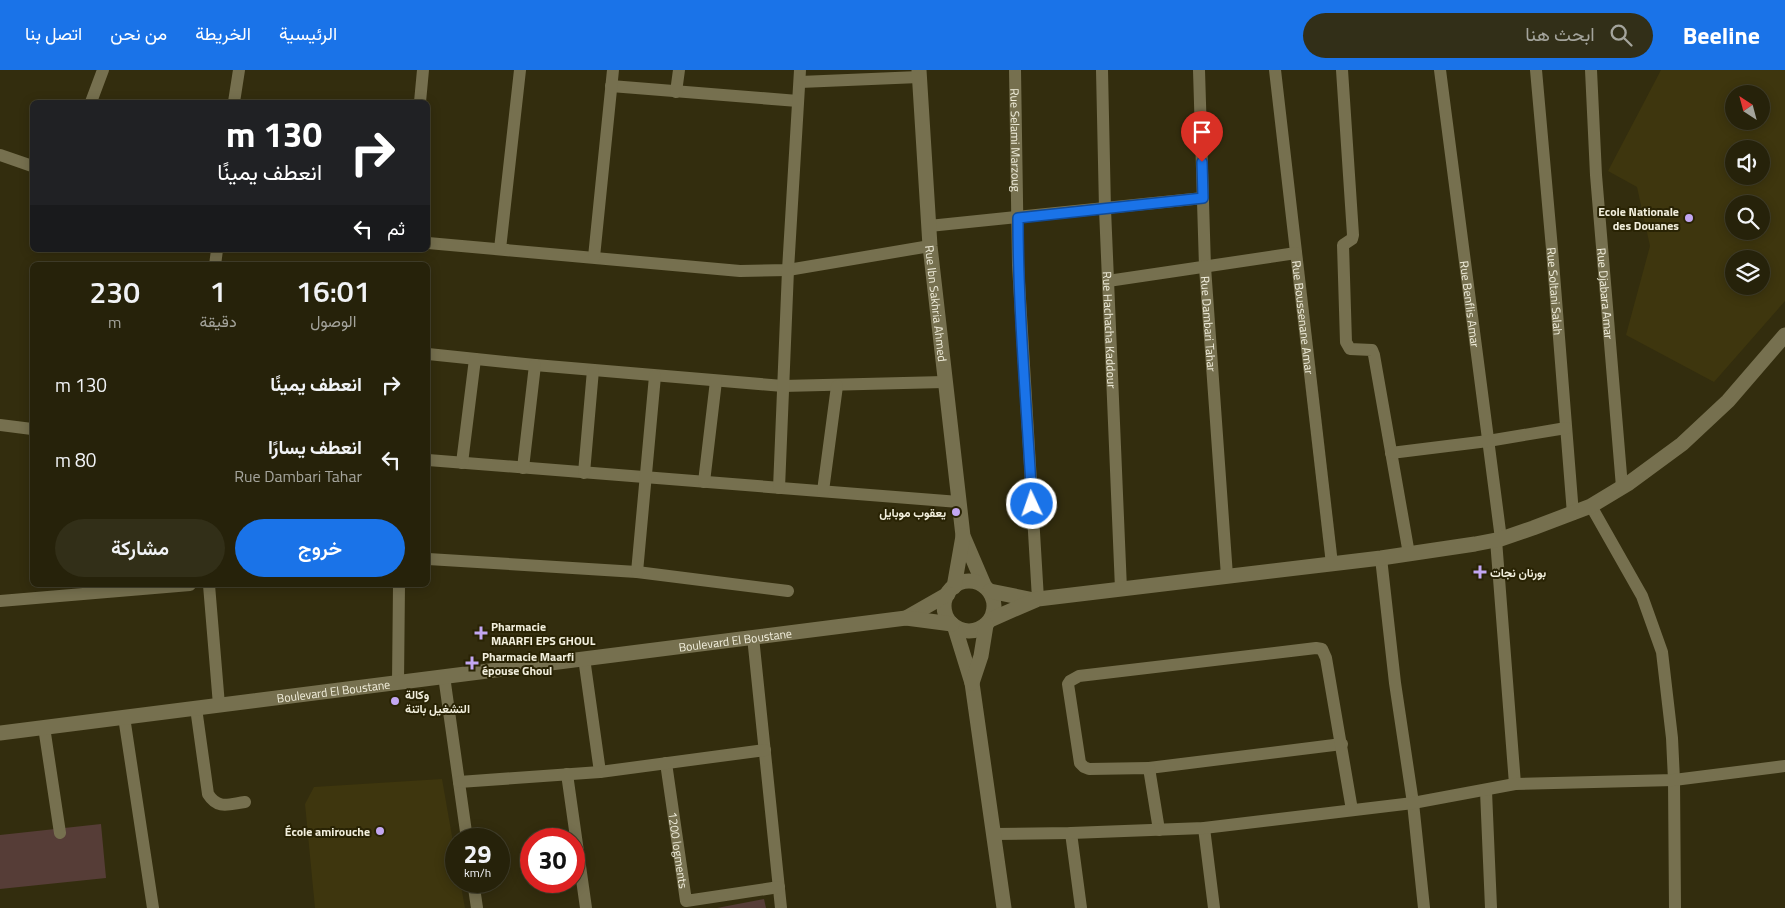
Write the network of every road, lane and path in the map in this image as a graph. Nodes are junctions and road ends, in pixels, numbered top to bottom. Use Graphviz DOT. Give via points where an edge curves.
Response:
graph roads {
  1 [pos="103,70"];
  2 [pos="239,70"];
  3 [pos="423,70"];
  4 [pos="520,70"];
  5 [pos="613,70"];
  6 [pos="679,70"];
  7 [pos="1015,70"];
  8 [pos="1102,70"];
  9 [pos="1199,70"];
  10 [pos="1275,70"];
  11 [pos="1342,70"];
  12 [pos="1440,70"];
  13 [pos="1536,70"];
  14 [pos="1591,70"];
  15 [pos="919,74"];
  16 [pos="800,76"];
  17 [pos="611,86"];
  18 [pos="676,92"];
  19 [pos="92,100"];
  20 [pos="234,100"];
  21 [pos="420,100"];
  22 [pos="798,101"];
  23 [pos="0,155"];
  24 [pos="30,165"];
  25 [pos="1203,198"];
  26 [pos="1106,209"];
  27 [pos="1018,218"];
  28 [pos="929,226"];
  29 [pos="430,243"];
  30 [pos="930,246"];
  31 [pos="500,249"];
  32 [pos="1296,253"];
  33 [pos="594,257"];
  34 [pos="1205,267"];
  35 [pos="788,270"];
  36 [pos="1108,281"];
  37 [pos="1785,334"];
  38 [pos="430,354"];
  39 [pos="475,359"];
  40 [pos="534,365"];
  41 [pos="593,370"];
  42 [pos="655,376"];
  43 [pos="716,381"];
  44 [pos="944,382"];
  45 [pos="783,386"];
  46 [pos="837,386"];
  47 [pos="0,425"];
  48 [pos="1566,428"];
  49 [pos="30,429"];
  50 [pos="1488,441"];
  51 [pos="1391,453"];
  52 [pos="430,460"];
  53 [pos="462,463"];
  54 [pos="523,468"];
  55 [pos="584,473"];
  56 [pos="647,478"];
  57 [pos="704,482"];
  58 [pos="1622,487"];
  59 [pos="779,488"];
  60 [pos="824,491"];
  61 [pos="959,502"];
  62 [pos="1592,506"];
  63 [pos="1573,514"];
  64 [pos="963,536"];
  65 [pos="1498,539"];
  66 [pos="1409,554"];
  67 [pos="1381,558"];
  68 [pos="430,559"];
  69 [pos="1332,564"];
  70 [pos="637,572"];
  71 [pos="1227,576"];
  72 [pos="148,587"];
  73 [pos="209,587"];
  74 [pos="399,587"];
  75 [pos="987,588"];
  76 [pos="105,589"];
  77 [pos="1121,589"];
  78 [pos="951,590"];
  79 [pos="788,592"];
  80 [pos="1036,599"];
  81 [pos="0,602"];
  82 [pos="906,618"];
  83 [pos="989,622"];
  84 [pos="954,626"];
  85 [pos="753,637"];
  86 [pos="584,658"];
  87 [pos="444,676"];
  88 [pos="398,682"];
  89 [pos="972,683"];
  90 [pos="219,705"];
  91 [pos="196,708"];
  92 [pos="124,717"];
  93 [pos="44,727"];
  94 [pos="0,733"];
  95 [pos="1342,744"];
  96 [pos="765,750"];
  97 [pos="666,763"];
  98 [pos="1785,766"];
  99 [pos="1150,768"];
  100 [pos="600,772"];
  101 [pos="567,774"];
  102 [pos="1674,780"];
  103 [pos="459,782"];
  104 [pos="1515,784"];
  105 [pos="1486,791"];
  106 [pos="245,802"];
  107 [pos="1413,803"];
  108 [pos="1352,810"];
  109 [pos="465,828"];
  110 [pos="1204,828"];
  111 [pos="1159,830"];
  112 [pos="60,833"];
  113 [pos="1071,833"];
  114 [pos="994,834"];
  115 [pos="779,887"];
  116 [pos="475,893"];
  117 [pos="686,904"];
  118 [pos="153,908"];
  119 [pos="477,908"];
  120 [pos="586,908"];
  121 [pos="781,908"];
  122 [pos="1004,908"];
  123 [pos="1081,908"];
  124 [pos="1214,908"];
  125 [pos="1424,908"];
  126 [pos="1491,908"];
  127 [pos="1676,908"];
  1 -- 19 [label="street"];
  2 -- 20 [label="street"];
  3 -- 21 [label="street"];
  4 -- 31 [label="street"];
  5 -- 17 [label="street"];
  6 -- 18 [label="street"];
  7 -- 27 [label="street, Rue Selami Marzoug"];
  8 -- 26 [label="street, Rue Hachacha Kaddour"];
  9 -- 25 [label="street, Rue Dambari Tahar"];
  10 -- 32 [label="street, Rue Boussenane Amar"];
  11 -- 51 [label="street" via="1353,235 1343,245 1346,342 1350,349 1372,350"];
  12 -- 50 [label="street, Rue Benflis Amar"];
  13 -- 48 [label="street, Rue Soltani Salah"];
  14 -- 58 [label="street, Rue Djabara Amar" via="1596,175"];
  15 -- 16 [label="street"];
  15 -- 28 [label="main road, Rue Ibn Sakhria Ahmed"];
  16 -- 22 [label="street"];
  17 -- 18 [label="street"];
  17 -- 33 [label="street"];
  18 -- 22 [label="street"];
  22 -- 35 [label="street"];
  23 -- 24 [label="street"];
  25 -- 26 [label="street"];
  25 -- 34 [label="street, Rue Dambari Tahar"];
  26 -- 27 [label="street"];
  26 -- 36 [label="street, Rue Hachacha Kaddour"];
  27 -- 28 [label="street"];
  27 -- 80 [label="street, Rue Selami Marzoug" via="1020,315"];
  28 -- 30 [label="main road, Rue Ibn Sakhria Ahmed"];
  29 -- 31 [label="street"];
  30 -- 35 [label="street"];
  30 -- 44 [label="main road, Rue Ibn Sakhria Ahmed"];
  31 -- 33 [label="street"];
  32 -- 34 [label="street"];
  32 -- 69 [label="street, Rue Boussenane Amar"];
  33 -- 35 [label="street" via="740,271"];
  34 -- 36 [label="street"];
  34 -- 71 [label="street, Rue Dambari Tahar"];
  35 -- 45 [label="street"];
  36 -- 77 [label="street, Rue Hachacha Kaddour"];
  37 -- 58 [label="main road" via="1728,401 1682,444"];
  38 -- 39 [label="street"];
  39 -- 40 [label="street"];
  39 -- 53 [label="street"];
  40 -- 41 [label="street"];
  40 -- 54 [label="street"];
  41 -- 42 [label="street"];
  41 -- 55 [label="street"];
  42 -- 43 [label="street"];
  42 -- 56 [label="street"];
  43 -- 45 [label="street"];
  43 -- 57 [label="street"];
  44 -- 46 [label="street"];
  44 -- 61 [label="main road, Rue Ibn Sakhria Ahmed"];
  45 -- 46 [label="street"];
  45 -- 59 [label="street"];
  46 -- 60 [label="street"];
  47 -- 49 [label="street"];
  48 -- 50 [label="street"];
  48 -- 63 [label="street, Rue Soltani Salah"];
  50 -- 51 [label="street"];
  50 -- 65 [label="street, Rue Benflis Amar"];
  51 -- 66 [label="street"];
  52 -- 53 [label="street"];
  53 -- 54 [label="street"];
  54 -- 55 [label="street"];
  55 -- 56 [label="street"];
  56 -- 57 [label="street"];
  56 -- 70 [label="street"];
  57 -- 59 [label="street"];
  58 -- 62 [label="main road"];
  59 -- 60 [label="street"];
  60 -- 61 [label="street"];
  61 -- 64 [label="main road, Rue Ibn Sakhria Ahmed"];
  62 -- 63 [label="main road"];
  62 -- 102 [label="street" via="1642,596 1662,652"];
  63 -- 65 [label="main road"];
  64 -- 75 [label="main road"];
  64 -- 78 [label="main road"];
  65 -- 66 [label="main road"];
  65 -- 104 [label="street, Rue Benflis Amar"];
  66 -- 67 [label="main road"];
  67 -- 69 [label="main road"];
  67 -- 107 [label="street"];
  68 -- 70 [label="street"];
  69 -- 71 [label="main road"];
  70 -- 79 [label="street"];
  71 -- 77 [label="main road"];
  72 -- 76 [label="street"];
  73 -- 90 [label="street"];
  74 -- 88 [label="street"];
  75 -- 78 [label="main road" via="970,581 961,582"];
  75 -- 80 [label="main road"];
  75 -- 83 [label="main road" via="995,608"];
  76 -- 81 [label="street"];
  77 -- 80 [label="main road"];
  78 -- 82 [label="main road"];
  78 -- 84 [label="main road" via="945,602 945,614"];
  80 -- 83 [label="main road"];
  82 -- 84 [label="main road"];
  82 -- 85 [label="main road, Boulevard El Boustane"];
  83 -- 84 [label="main road" via="970,632"];
  83 -- 89 [label="main road"];
  84 -- 89 [label="main road"];
  85 -- 86 [label="main road, Boulevard El Boustane"];
  85 -- 96 [label="street"];
  86 -- 87 [label="main road, Boulevard El Boustane"];
  86 -- 100 [label="street"];
  87 -- 88 [label="main road, Boulevard El Boustane"];
  87 -- 103 [label="street"];
  88 -- 90 [label="main road, Boulevard El Boustane"];
  89 -- 114 [label="main road"];
  90 -- 91 [label="main road, Boulevard El Boustane"];
  91 -- 92 [label="main road, Boulevard El Boustane"];
  91 -- 106 [label="street" via="208,794 218,804"];
  92 -- 93 [label="main road, Boulevard El Boustane"];
  92 -- 118 [label="street"];
  93 -- 94 [label="main road, Boulevard El Boustane"];
  93 -- 112 [label="street"];
  95 -- 99 [label="street"];
  95 -- 99 [label="street" via="1326,658 1319,648 1079,676 1070,681 1082,766 1089,769"];
  95 -- 108 [label="street"];
  96 -- 97 [label="street"];
  96 -- 115 [label="street"];
  97 -- 100 [label="street"];
  97 -- 117 [label="street, 1200 logments"];
  98 -- 102 [label="street"];
  99 -- 111 [label="street"];
  100 -- 101 [label="street"];
  101 -- 103 [label="street"];
  101 -- 120 [label="street"];
  102 -- 104 [label="street"];
  102 -- 127 [label="street"];
  103 -- 109 [label="street"];
  104 -- 105 [label="street"];
  105 -- 107 [label="street"];
  105 -- 126 [label="street"];
  107 -- 108 [label="street"];
  107 -- 125 [label="street"];
  108 -- 110 [label="street"];
  110 -- 111 [label="street"];
  110 -- 124 [label="street"];
  111 -- 113 [label="street"];
  113 -- 114 [label="street"];
  113 -- 123 [label="street"];
  114 -- 122 [label="main road"];
  115 -- 117 [label="street, 1200 logments"];
  115 -- 121 [label="street"];
  116 -- 119 [label="street"];
}
